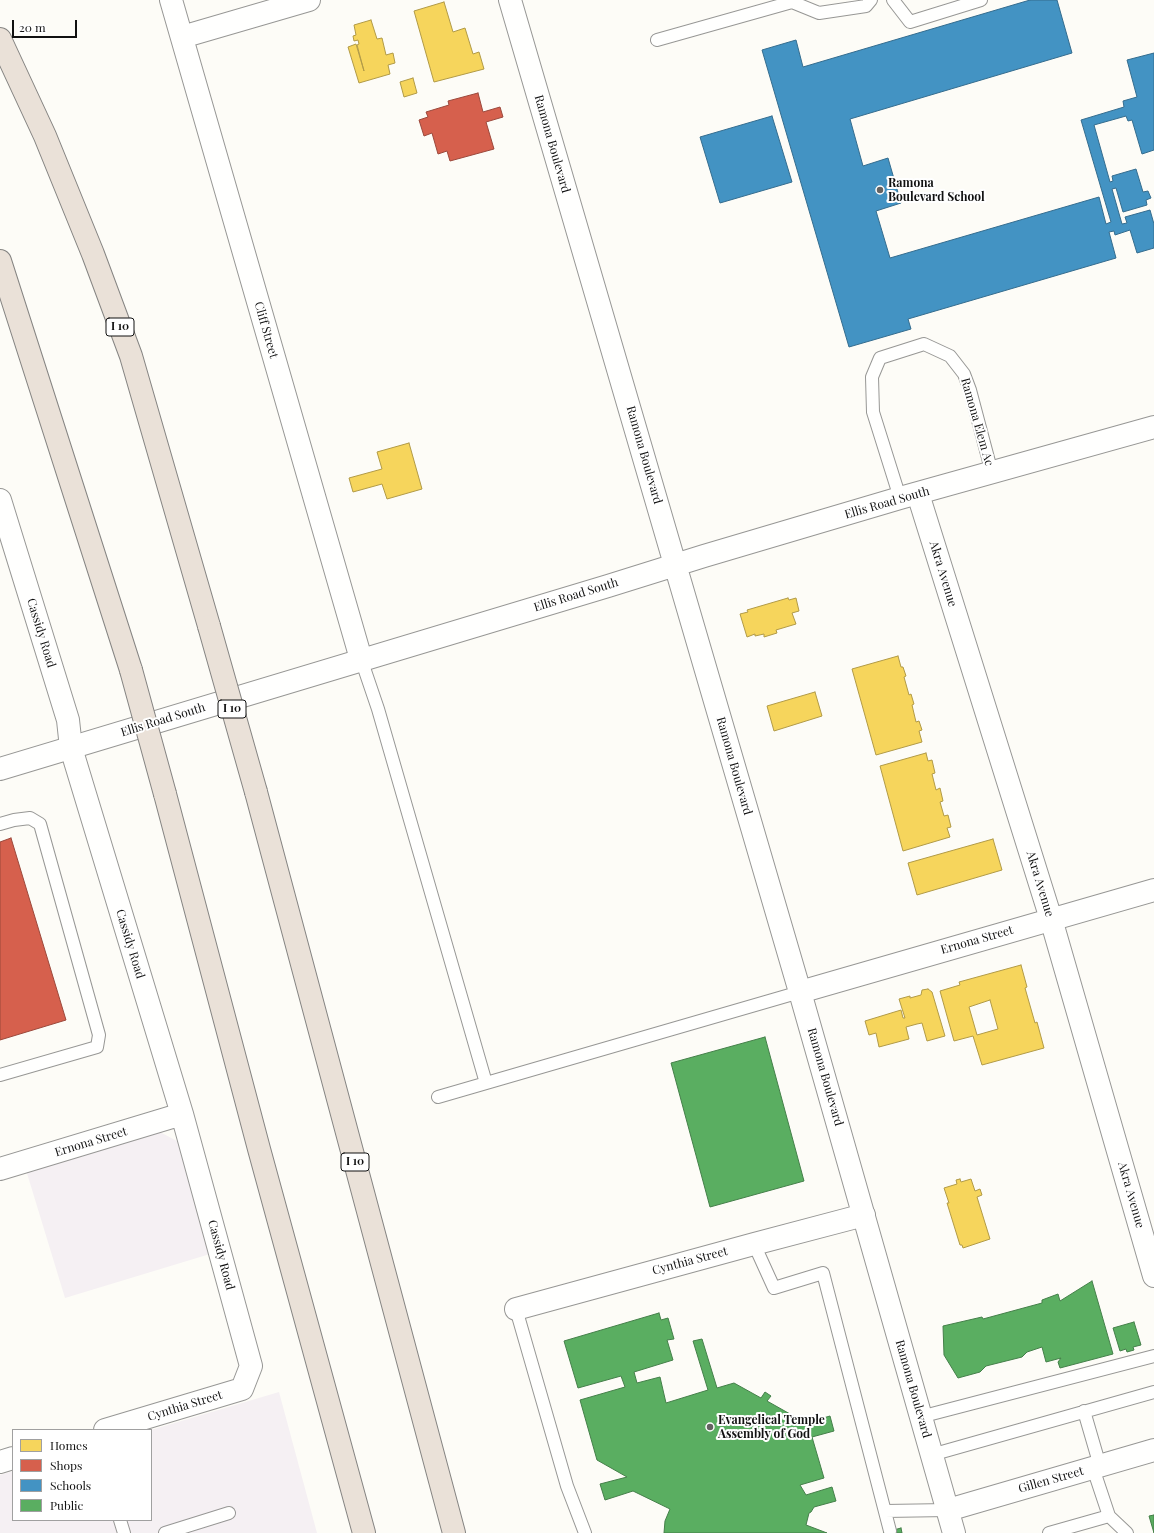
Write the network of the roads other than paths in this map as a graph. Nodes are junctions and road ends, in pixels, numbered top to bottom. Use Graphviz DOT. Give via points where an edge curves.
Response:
graph roads {
  1 [pos="171,0"];
  2 [pos="309,0"];
  3 [pos="510,0"];
  4 [pos="871,0"];
  5 [pos="893,0"];
  6 [pos="981,0"];
  7 [pos="792,1"];
  8 [pos="949,5"];
  9 [pos="182,37"];
  10 [pos="0,39"];
  11 [pos="657,40"];
  12 [pos="0,261"];
  13 [pos="1154,427"];
  14 [pos="992,473"];
  15 [pos="909,496"];
  16 [pos="0,500"];
  17 [pos="675,565"];
  18 [pos="361,659"];
  19 [pos="71,748"];
  20 [pos="0,769"];
  21 [pos="0,824"];
  22 [pos="1154,890"];
  23 [pos="1051,919"];
  24 [pos="800,992"];
  25 [pos="0,1075"];
  26 [pos="486,1084"];
  27 [pos="438,1097"];
  28 [pos="182,1114"];
  29 [pos="0,1169"];
  30 [pos="864,1216"];
  31 [pos="754,1244"];
  32 [pos="1154,1276"];
  33 [pos="516,1309"];
  34 [pos="1154,1356"];
  35 [pos="242,1389"];
  36 [pos="1154,1392"];
  37 [pos="1084,1411"];
  38 [pos="920,1417"];
  39 [pos="108,1429"];
  40 [pos="1154,1450"];
  41 [pos="931,1454"];
  42 [pos="12,1458"];
  43 [pos="0,1462"];
  44 [pos="1096,1467"];
  45 [pos="948,1510"];
  46 [pos="885,1511"];
  47 [pos="229,1513"];
  48 [pos="1109,1516"];
  49 [pos="120,1521"];
  50 [pos="363,1530"];
  51 [pos="890,1531"];
  52 [pos="124,1533"];
  53 [pos="165,1533"];
  54 [pos="454,1533"];
  55 [pos="585,1533"];
  56 [pos="954,1533"];
  57 [pos="1049,1533"];
  58 [pos="1127,1533"];
  1 -- 9 [label="street, Cliff Street"];
  2 -- 9 [label="street"];
  3 -- 17 [label="street, Ramona Boulevard"];
  4 -- 7 [label="lane" via="866,6 819,12"];
  5 -- 8 [label="lane" via="910,22"];
  6 -- 8 [label="lane"];
  7 -- 11 [label="lane"];
  9 -- 18 [label="street, Cliff Street"];
  10 -- 54 [label="highway, I 10, bridge" via="45,136 131,356 256,792"];
  12 -- 50 [label="highway, bridge" via="131,670"];
  13 -- 14 [label="street, Ellis Road South"];
  14 -- 15 [label="street, Ellis Road South"];
  14 -- 15 [label="lane, Ramona Elem Ac" via="964,374 950,356 924,344 880,358 872,377 873,412"];
  15 -- 17 [label="street, Ellis Road South"];
  15 -- 23 [label="street, Akra Avenue"];
  16 -- 19 [label="street, Cassidy Road" via="68,720"];
  17 -- 18 [label="street, Ellis Road South"];
  17 -- 24 [label="street, Ramona Boulevard"];
  18 -- 19 [label="street, Ellis Road South"];
  18 -- 26 [label="lane" via="378,709"];
  19 -- 20 [label="street, Ellis Road South"];
  19 -- 28 [label="street, Cassidy Road"];
  21 -- 25 [label="lane" via="30,818 40,824 99,1035 97,1047"];
  22 -- 23 [label="street, Ernona Street"];
  23 -- 24 [label="street, Ernona Street"];
  23 -- 32 [label="street, Akra Avenue"];
  24 -- 26 [label="lane"];
  24 -- 30 [label="street, Ramona Boulevard"];
  26 -- 27 [label="lane"];
  28 -- 29 [label="street, Ernona Street"];
  28 -- 35 [label="street, Cassidy Road" via="251,1366"];
  30 -- 31 [label="street, Cynthia Street"];
  30 -- 38 [label="street, Ramona Boulevard"];
  31 -- 33 [label="street, Cynthia Street"];
  31 -- 46 [label="lane" via="774,1288 823,1273"];
  33 -- 55 [label="lane" via="567,1486"];
  34 -- 38 [label="lane"];
  35 -- 39 [label="street, Cynthia Street"];
  36 -- 37 [label="lane"];
  37 -- 41 [label="lane"];
  37 -- 44 [label="lane"];
  38 -- 41 [label="street, Ramona Boulevard"];
  40 -- 44 [label="street, Gillen Street"];
  41 -- 45 [label="street, Ramona Boulevard"];
  42 -- 43 [label="street"];
  44 -- 45 [label="street, Gillen Street"];
  44 -- 48 [label="lane"];
  45 -- 46 [label="lane"];
  45 -- 56 [label="street, Ramona Boulevard"];
  46 -- 51 [label="lane"];
  47 -- 53 [label="lane"];
  48 -- 57 [label="lane"];
  48 -- 58 [label="lane"];
  49 -- 52 [label="lane"];
}
